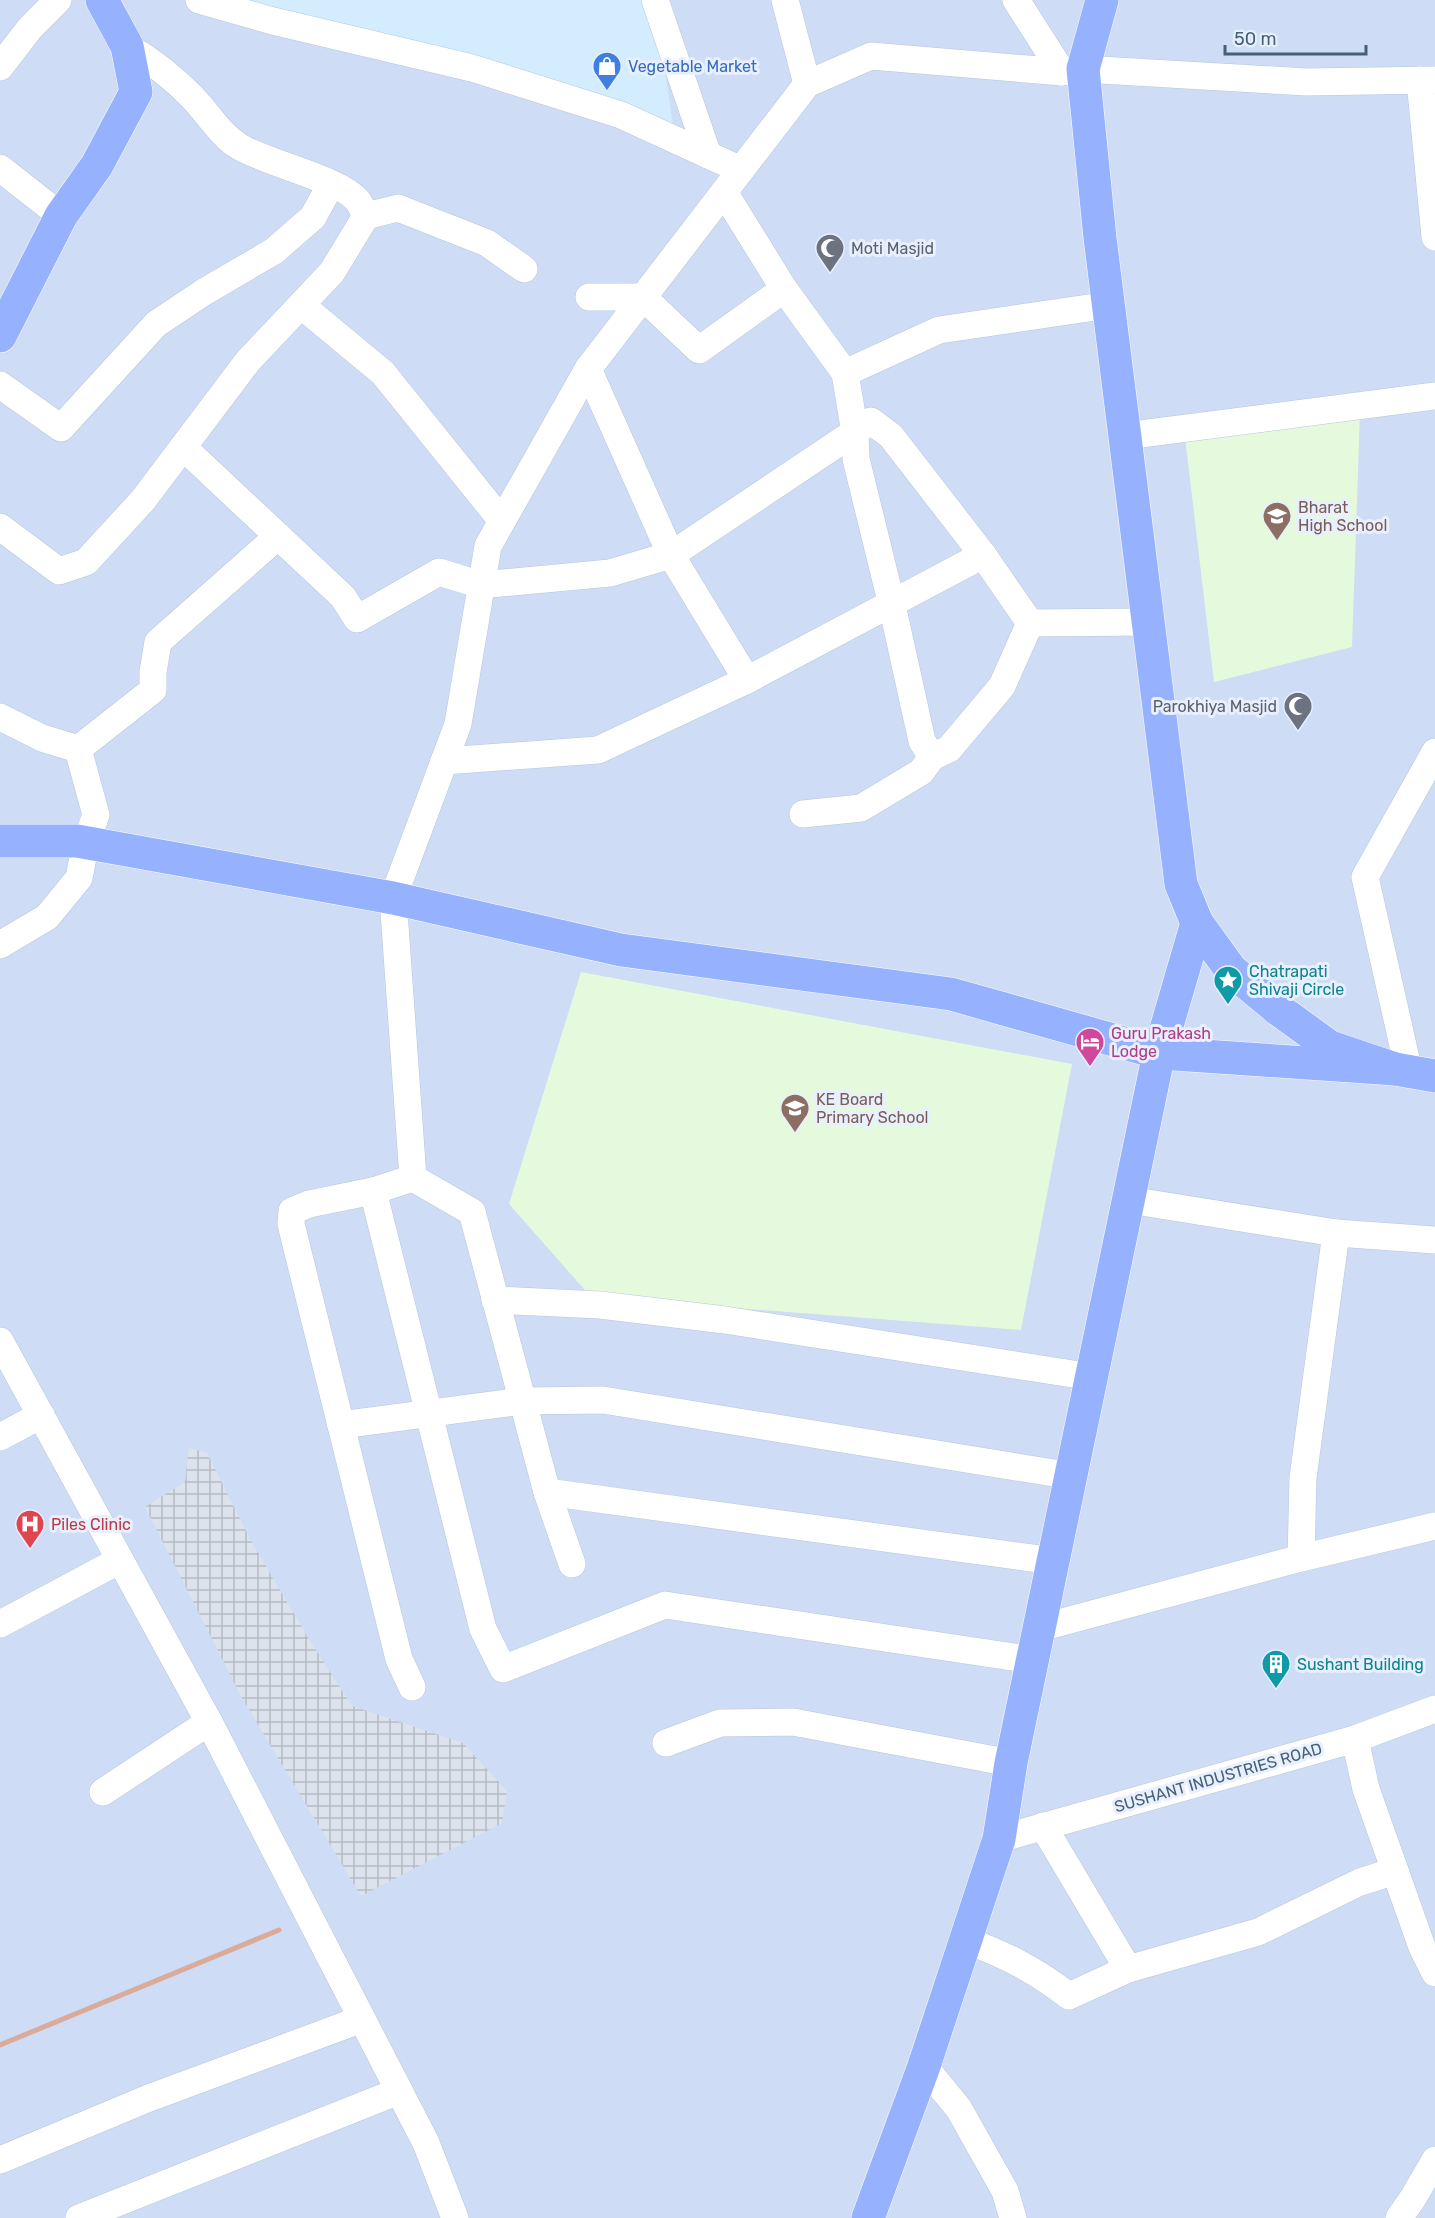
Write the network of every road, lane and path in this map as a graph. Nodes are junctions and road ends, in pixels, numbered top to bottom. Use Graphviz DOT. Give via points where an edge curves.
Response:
graph roads {
  1 [pos="58,0"];
  2 [pos="102,0"];
  3 [pos="200,0"];
  4 [pos="655,0"];
  5 [pos="785,0"];
  6 [pos="1016,0"];
  7 [pos="1102,0"];
  8 [pos="127,46"];
  9 [pos="0,67"];
  10 [pos="1072,71"];
  11 [pos="1427,80"];
  12 [pos="807,84"];
  13 [pos="708,155"];
  14 [pos="0,168"];
  15 [pos="741,170"];
  16 [pos="331,184"];
  17 [pos="724,192"];
  18 [pos="61,216"];
  19 [pos="366,216"];
  20 [pos="1435,237"];
  21 [pos="524,269"];
  22 [pos="784,289"];
  23 [pos="589,297"];
  24 [pos="643,297"];
  25 [pos="301,305"];
  26 [pos="1109,305"];
  27 [pos="0,336"];
  28 [pos="588,369"];
  29 [pos="845,373"];
  30 [pos="0,385"];
  31 [pos="1435,396"];
  32 [pos="855,433"];
  33 [pos="1125,436"];
  34 [pos="183,447"];
  35 [pos="502,521"];
  36 [pos="0,527"];
  37 [pos="278,536"];
  38 [pos="671,555"];
  39 [pos="983,555"];
  40 [pos="481,585"];
  41 [pos="892,605"];
  42 [pos="1148,622"];
  43 [pos="1030,623"];
  44 [pos="747,680"];
  45 [pos="0,717"];
  46 [pos="78,749"];
  47 [pos="1435,752"];
  48 [pos="932,757"];
  49 [pos="444,761"];
  50 [pos="803,814"];
  51 [pos="0,840"];
  52 [pos="86,842"];
  53 [pos="393,898"];
  54 [pos="1197,922"];
  55 [pos="0,945"];
  56 [pos="1159,1053"];
  57 [pos="1413,1072"];
  58 [pos="412,1178"];
  59 [pos="372,1191"];
  60 [pos="1129,1200"];
  61 [pos="1336,1233"];
  62 [pos="1435,1240"];
  63 [pos="495,1300"];
  64 [pos="0,1341"];
  65 [pos="1092,1377"];
  66 [pos="522,1401"];
  67 [pos="429,1414"];
  68 [pos="41,1415"];
  69 [pos="340,1425"];
  70 [pos="0,1437"];
  71 [pos="1072,1476"];
  72 [pos="547,1492"];
  73 [pos="1435,1526"];
  74 [pos="1301,1558"];
  75 [pos="120,1560"];
  76 [pos="1054,1561"];
  77 [pos="572,1563"];
  78 [pos="0,1624"];
  79 [pos="1040,1628"];
  80 [pos="1033,1660"];
  81 [pos="412,1687"];
  82 [pos="1435,1709"];
  83 [pos="209,1722"];
  84 [pos="1355,1739"];
  85 [pos="666,1743"];
  86 [pos="1011,1763"];
  87 [pos="103,1792"];
  88 [pos="1043,1826"];
  89 [pos="999,1839"];
  90 [pos="1395,1871"];
  91 [pos="966,1940"];
  92 [pos="1128,1969"];
  93 [pos="1435,1973"];
  94 [pos="362,2019"];
  95 [pos="924,2066"];
  96 [pos="399,2091"];
  97 [pos="0,2160"];
  98 [pos="1435,2160"];
  99 [pos="79,2218"];
  100 [pos="455,2218"];
  101 [pos="868,2218"];
  102 [pos="1013,2218"];
  103 [pos="1398,2218"];
  1 -- 9 [label="street"];
  2 -- 8 [label="main road"];
  3 -- 13 [label="street" via="472,68 621,116"];
  4 -- 13 [label="street"];
  5 -- 12 [label="street"];
  6 -- 10 [label="street"];
  7 -- 10 [label="main road"];
  8 -- 16 [label="street" via="152,61 192,96 237,146"];
  8 -- 18 [label="main road" via="136,92 97,165"];
  10 -- 11 [label="street" via="1307,82"];
  10 -- 12 [label="street" via="871,56"];
  10 -- 26 [label="main road"];
  11 -- 20 [label="street"];
  12 -- 15 [label="street"];
  13 -- 15 [label="street"];
  14 -- 18 [label="street"];
  15 -- 17 [label="street"];
  16 -- 19 [label="street" via="357,199"];
  16 -- 30 [label="street" via="313,217 274,251 156,324 61,428"];
  17 -- 22 [label="street"];
  17 -- 24 [label="street"];
  18 -- 27 [label="main road"];
  19 -- 21 [label="street" via="398,208 487,243"];
  19 -- 25 [label="street" via="332,272"];
  22 -- 24 [label="street" via="699,350"];
  22 -- 29 [label="street"];
  23 -- 24 [label="street"];
  24 -- 28 [label="street"];
  25 -- 34 [label="street" via="248,362"];
  25 -- 35 [label="street" via="383,374"];
  26 -- 29 [label="street" via="939,330"];
  26 -- 33 [label="main road"];
  28 -- 35 [label="street"];
  28 -- 38 [label="street"];
  29 -- 32 [label="street"];
  31 -- 33 [label="street"];
  32 -- 38 [label="street"];
  32 -- 39 [label="street" via="871,421 891,436"];
  32 -- 41 [label="street" via="856,459"];
  33 -- 42 [label="main road"];
  34 -- 36 [label="street" via="143,500 86,562 59,571"];
  34 -- 37 [label="street"];
  35 -- 40 [label="street" via="488,546"];
  37 -- 40 [label="street" via="343,597 357,619 439,572"];
  37 -- 46 [label="street" via="158,642 153,690"];
  38 -- 40 [label="street" via="610,573"];
  38 -- 44 [label="street"];
  39 -- 41 [label="street"];
  39 -- 43 [label="street"];
  40 -- 49 [label="street" via="458,724"];
  41 -- 44 [label="street"];
  41 -- 48 [label="street" via="922,741"];
  42 -- 43 [label="street"];
  42 -- 54 [label="main road" via="1181,884"];
  43 -- 48 [label="street" via="1002,686 949,749"];
  44 -- 49 [label="street" via="598,750"];
  45 -- 46 [label="street" via="42,738"];
  46 -- 52 [label="street" via="96,815"];
  47 -- 57 [label="street" via="1365,877"];
  48 -- 50 [label="street" via="921,772 861,808"];
  49 -- 53 [label="street"];
  51 -- 52 [label="main road"];
  52 -- 53 [label="main road"];
  52 -- 55 [label="street" via="79,878 47,917"];
  53 -- 56 [label="main road" via="621,950 951,994"];
  53 -- 58 [label="street"];
  54 -- 56 [label="main road"];
  54 -- 57 [label="main road" via="1231,970 1330,1047"];
  56 -- 57 [label="main road"];
  56 -- 60 [label="main road"];
  58 -- 59 [label="street"];
  58 -- 63 [label="street" via="472,1212"];
  59 -- 67 [label="street"];
  59 -- 69 [label="street" via="292,1211 291,1224"];
  60 -- 61 [label="street"];
  60 -- 65 [label="main road"];
  61 -- 62 [label="street"];
  61 -- 74 [label="street" via="1303,1478"];
  63 -- 65 [label="street" via="600,1305 725,1320"];
  63 -- 66 [label="street"];
  64 -- 68 [label="street"];
  65 -- 71 [label="main road"];
  66 -- 67 [label="street"];
  66 -- 71 [label="street" via="603,1400"];
  66 -- 72 [label="street"];
  67 -- 69 [label="street"];
  67 -- 80 [label="street" via="483,1629 503,1669 665,1605"];
  68 -- 70 [label="street"];
  68 -- 75 [label="street"];
  69 -- 81 [label="street" via="399,1659"];
  71 -- 76 [label="main road"];
  72 -- 76 [label="street"];
  72 -- 77 [label="street"];
  73 -- 74 [label="street"];
  74 -- 79 [label="street"];
  75 -- 78 [label="street"];
  75 -- 83 [label="street"];
  76 -- 79 [label="main road"];
  79 -- 80 [label="main road"];
  80 -- 86 [label="main road"];
  82 -- 84 [label="street, SUSHANT INDUSTRIES ROAD"];
  83 -- 87 [label="street"];
  83 -- 94 [label="street"];
  84 -- 88 [label="street, SUSHANT INDUSTRIES ROAD"];
  84 -- 90 [label="street" via="1366,1789"];
  85 -- 86 [label="street" via="720,1723 793,1722"];
  86 -- 89 [label="main road"];
  88 -- 89 [label="street, SUSHANT INDUSTRIES ROAD"];
  88 -- 92 [label="street"];
  89 -- 91 [label="main road"];
  90 -- 92 [label="street" via="1360,1882 1258,1932"];
  90 -- 93 [label="street"];
  91 -- 92 [label="street" via="1005,1955 1069,1996"];
  91 -- 95 [label="main road"];
  94 -- 96 [label="street"];
  94 -- 97 [label="street" via="149,2098"];
  95 -- 101 [label="main road"];
  95 -- 102 [label="street" via="959,2109 1005,2191"];
  96 -- 99 [label="street"];
  96 -- 100 [label="street" via="426,2144"];
  98 -- 103 [label="street"];
}
